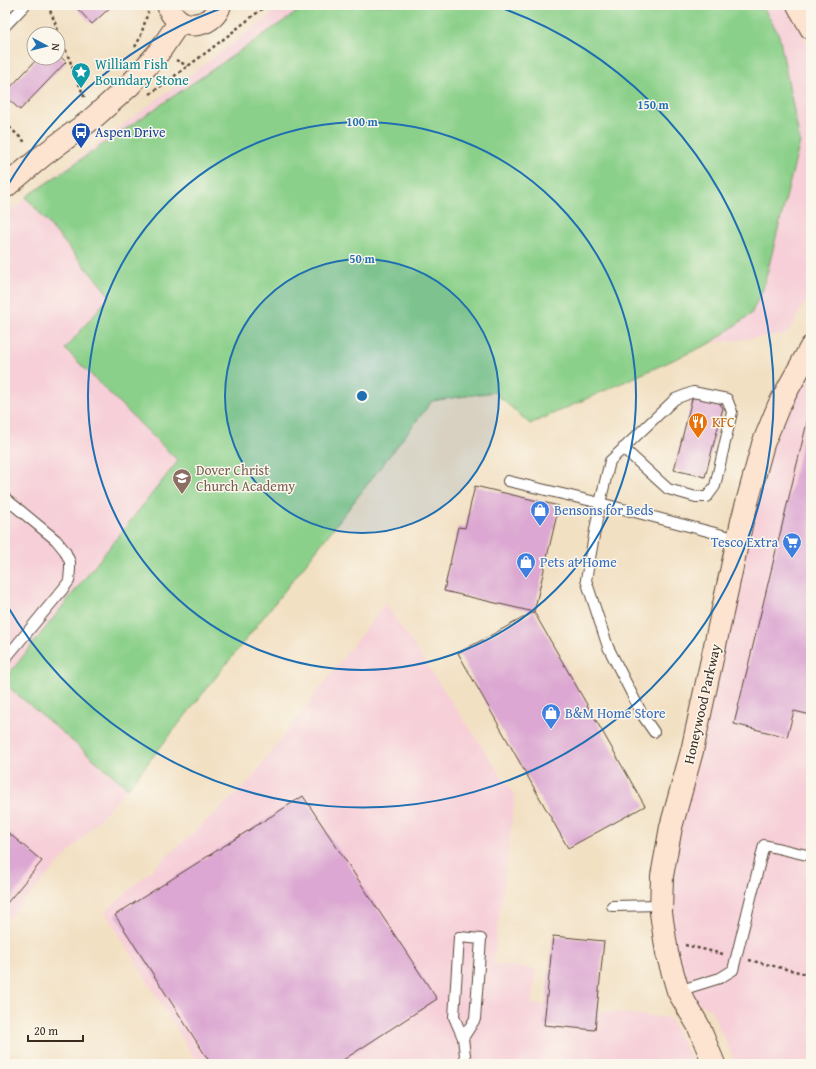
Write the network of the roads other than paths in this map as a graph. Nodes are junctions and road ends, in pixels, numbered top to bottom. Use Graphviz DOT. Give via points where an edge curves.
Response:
graph roads {
  1 [pos="25,5"];
  2 [pos="220,5"];
  3 [pos="798,5"];
  4 [pos="174,13"];
  5 [pos="5,26"];
  6 [pos="811,28"];
  7 [pos="5,187"];
  8 [pos="811,347"];
  9 [pos="623,448"];
  10 [pos="508,481"];
  11 [pos="5,498"];
  12 [pos="600,503"];
  13 [pos="738,539"];
  14 [pos="5,659"];
  15 [pos="654,732"];
  16 [pos="811,856"];
  17 [pos="662,905"];
  18 [pos="612,906"];
  19 [pos="678,991"];
  20 [pos="463,1038"];
  21 [pos="466,1064"];
  22 [pos="714,1064"];
  1 -- 5 [label="lane"];
  2 -- 4 [label="street" via="214,16 198,25 189,24"];
  3 -- 6 [label="street"];
  4 -- 7 [label="street" via="159,52 130,85 92,119"];
  8 -- 13 [label="street, Honeywood Parkway" via="779,405 763,444"];
  9 -- 9 [label="lane" via="668,489 696,497 707,497 715,486 732,412 727,399 693,392 675,400"];
  9 -- 12 [label="lane" via="610,461"];
  10 -- 12 [label="lane"];
  11 -- 14 [label="lane" via="56,540 70,562 69,581 64,589"];
  12 -- 13 [label="lane"];
  12 -- 15 [label="lane" via="586,580 608,647 643,716"];
  13 -- 17 [label="street, Honeywood Parkway" via="692,751 671,827 662,876"];
  16 -- 19 [label="lane" via="764,846 733,970 720,978"];
  17 -- 18 [label="lane"];
  17 -- 19 [label="street, Honeywood Parkway" via="667,953"];
  19 -- 22 [label="street, Honeywood Parkway" via="698,1024"];
  20 -- 20 [label="lane" via="454,1017 459,937 481,939 475,1019"];
  20 -- 21 [label="lane"];
}
